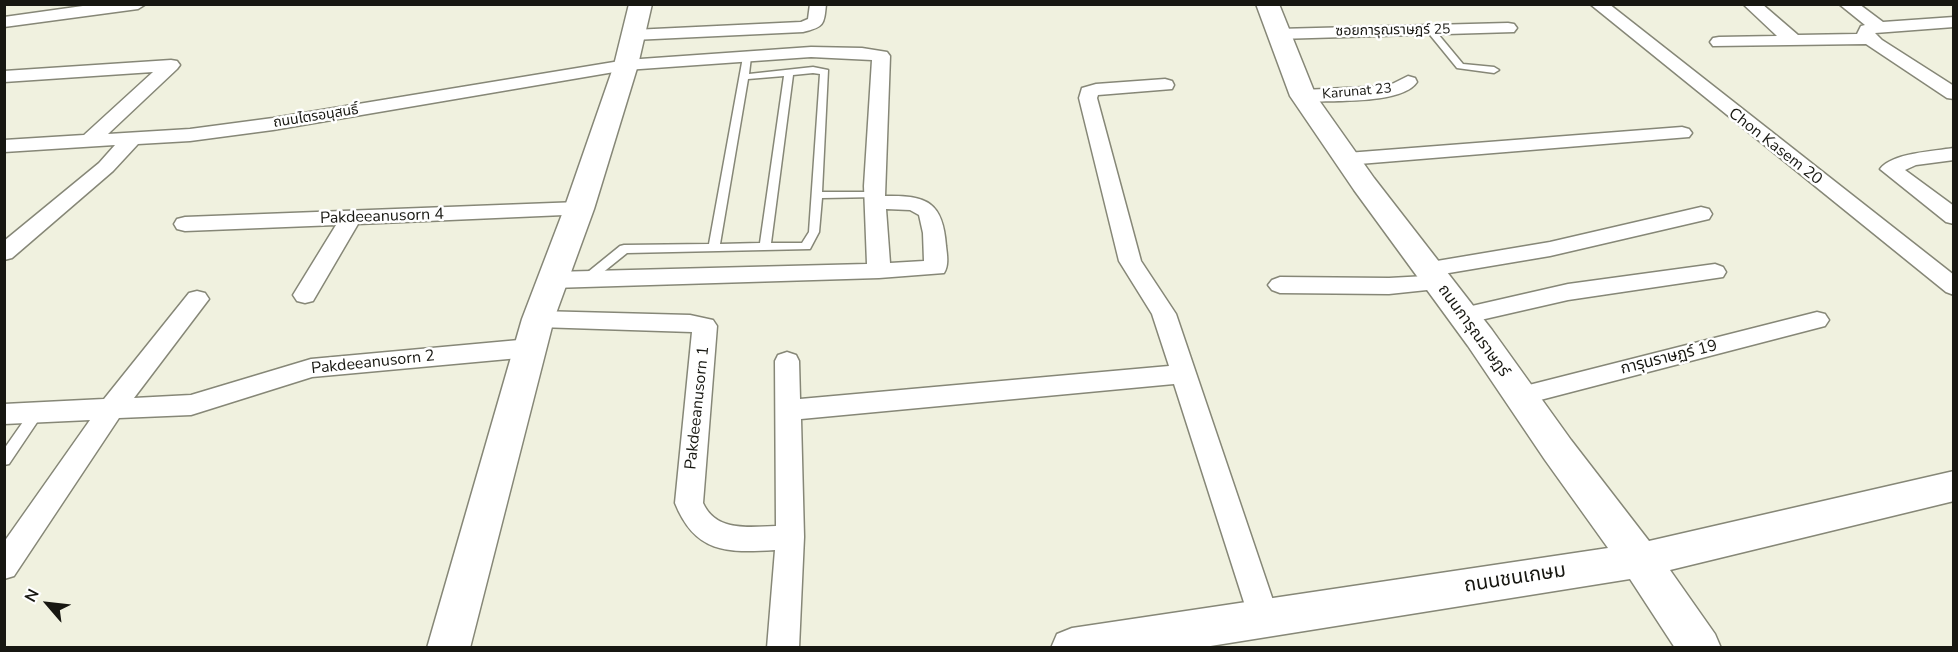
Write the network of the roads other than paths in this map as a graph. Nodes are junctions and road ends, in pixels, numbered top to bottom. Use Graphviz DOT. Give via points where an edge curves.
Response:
graph roads {
  1 [pos="138,4"];
  2 [pos="818,4"];
  3 [pos="1598,4"];
  4 [pos="1751,4"];
  5 [pos="1847,4"];
  6 [pos="1272,19"];
  7 [pos="4,22"];
  8 [pos="1953,22"];
  9 [pos="1508,28"];
  10 [pos="1430,30"];
  11 [pos="1875,33"];
  12 [pos="633,35"];
  13 [pos="1794,40"];
  14 [pos="1719,42"];
  15 [pos="747,57"];
  16 [pos="1494,70"];
  17 [pos="789,72"];
  18 [pos="744,76"];
  19 [pos="4,77"];
  20 [pos="1408,82"];
  21 [pos="1165,85"];
  22 [pos="1953,94"];
  23 [pos="1304,96"];
  24 [pos="1682,133"];
  25 [pos="132,139"];
  26 [pos="88,142"];
  27 [pos="4,146"];
  28 [pos="1953,154"];
  29 [pos="1347,159"];
  30 [pos="816,195"];
  31 [pos="875,199"];
  32 [pos="579,209"];
  33 [pos="1701,214"];
  34 [pos="1953,217"];
  35 [pos="351,218"];
  36 [pos="185,225"];
  37 [pos="765,246"];
  38 [pos="714,248"];
  39 [pos="4,253"];
  40 [pos="879,271"];
  41 [pos="1715,272"];
  42 [pos="1433,276"];
  43 [pos="587,279"];
  44 [pos="552,280"];
  45 [pos="1280,285"];
  46 [pos="1953,287"];
  47 [pos="305,295"];
  48 [pos="197,299"];
  49 [pos="1463,316"];
  50 [pos="1817,320"];
  51 [pos="534,333"];
  52 [pos="787,361"];
  53 [pos="1184,374"];
  54 [pos="1521,396"];
  55 [pos="112,408"];
  56 [pos="788,410"];
  57 [pos="38,412"];
  58 [pos="4,414"];
  59 [pos="4,460"];
  60 [pos="1953,486"];
  61 [pos="790,537"];
  62 [pos="1640,560"];
  63 [pos="4,567"];
  64 [pos="1264,618"];
  65 [pos="448,648"];
  66 [pos="783,648"];
  67 [pos="1072,648"];
  68 [pos="1700,648"];
  1 -- 7 [label="street"];
  2 -- 12 [label="street" via="816,22 803,27"];
  3 -- 46 [label="street, Chon Kasem 20"];
  4 -- 13 [label="street"];
  5 -- 11 [label="street"];
  6 -- 10 [label="street, ซอยการุณราษฎร์ 25"];
  6 -- 23 [label="street, ถนนการุณราษฏร์"];
  8 -- 11 [label="street"];
  9 -- 10 [label="street, ซอยการุณราษฎร์ 25"];
  10 -- 16 [label="lane" via="1460,66"];
  11 -- 13 [label="street"];
  11 -- 22 [label="street"];
  12 -- 15 [label="street"];
  12 -- 25 [label="street, ถนนไตรอนุสนธิ์" via="273,124"];
  12 -- 32 [label="street"];
  13 -- 14 [label="street"];
  15 -- 18 [label="lane"];
  15 -- 31 [label="street" via="811,52 881,56"];
  17 -- 18 [label="lane"];
  17 -- 30 [label="lane" via="825,72"];
  17 -- 37 [label="lane"];
  18 -- 38 [label="lane"];
  19 -- 26 [label="street" via="171,65"];
  20 -- 23 [label="street, Karunat 23" via="1392,91"];
  21 -- 53 [label="street" via="1096,90 1089,92 1088,98 1130,261 1164,314"];
  23 -- 29 [label="street, ถนนการุณราษฏร์"];
  24 -- 29 [label="street"];
  25 -- 26 [label="street, ถนนไตรอนุสนธิ์"];
  25 -- 39 [label="street" via="106,167"];
  26 -- 27 [label="street, ถนนไตรอนุสนธิ์"];
  28 -- 34 [label="street" via="1912,160 1890,169"];
  29 -- 42 [label="street, ถนนการุณราษฏร์"];
  30 -- 31 [label="lane"];
  30 -- 37 [label="lane" via="814,232 806,246"];
  31 -- 40 [label="street"];
  31 -- 40 [label="street" via="921,204 932,214 935,247 936,268"];
  32 -- 35 [label="street, Pakdeeanusorn 4"];
  32 -- 44 [label="street"];
  33 -- 42 [label="street"];
  35 -- 36 [label="street, Pakdeeanusorn 4"];
  35 -- 47 [label="street"];
  37 -- 38 [label="lane"];
  38 -- 43 [label="lane" via="624,249"];
  40 -- 43 [label="street"];
  41 -- 49 [label="street" via="1568,292"];
  42 -- 45 [label="street" via="1389,286"];
  42 -- 49 [label="street, ถนนการุณราษฏร์"];
  43 -- 44 [label="street"];
  44 -- 51 [label="street"];
  48 -- 55 [label="street"];
  49 -- 54 [label="street, ถนนการุณราษฏร์"];
  50 -- 54 [label="street, การุนราษฏร์ 19"];
  51 -- 55 [label="street, Pakdeeanusorn 2" via="311,368 191,405"];
  51 -- 61 [label="street, Pakdeeanusorn 1" via="690,323 705,326 689,503 693,517 702,528 718,536"];
  51 -- 65 [label="street"];
  52 -- 56 [label="street"];
  53 -- 56 [label="street"];
  53 -- 64 [label="street"];
  54 -- 62 [label="street, ถนนการุณราษฏร์"];
  55 -- 57 [label="street, Pakdeeanusorn 2"];
  55 -- 63 [label="street"];
  56 -- 61 [label="street"];
  57 -- 58 [label="street, Pakdeeanusorn 2"];
  57 -- 59 [label="lane"];
  60 -- 62 [label="street, ถนนชนเกษม"];
  61 -- 66 [label="street"];
  62 -- 64 [label="street, ถนนชนเกษม"];
  62 -- 68 [label="street, ถนนการุณราษฏร์"];
  64 -- 67 [label="street, ถนนชนเกษม"];
}
